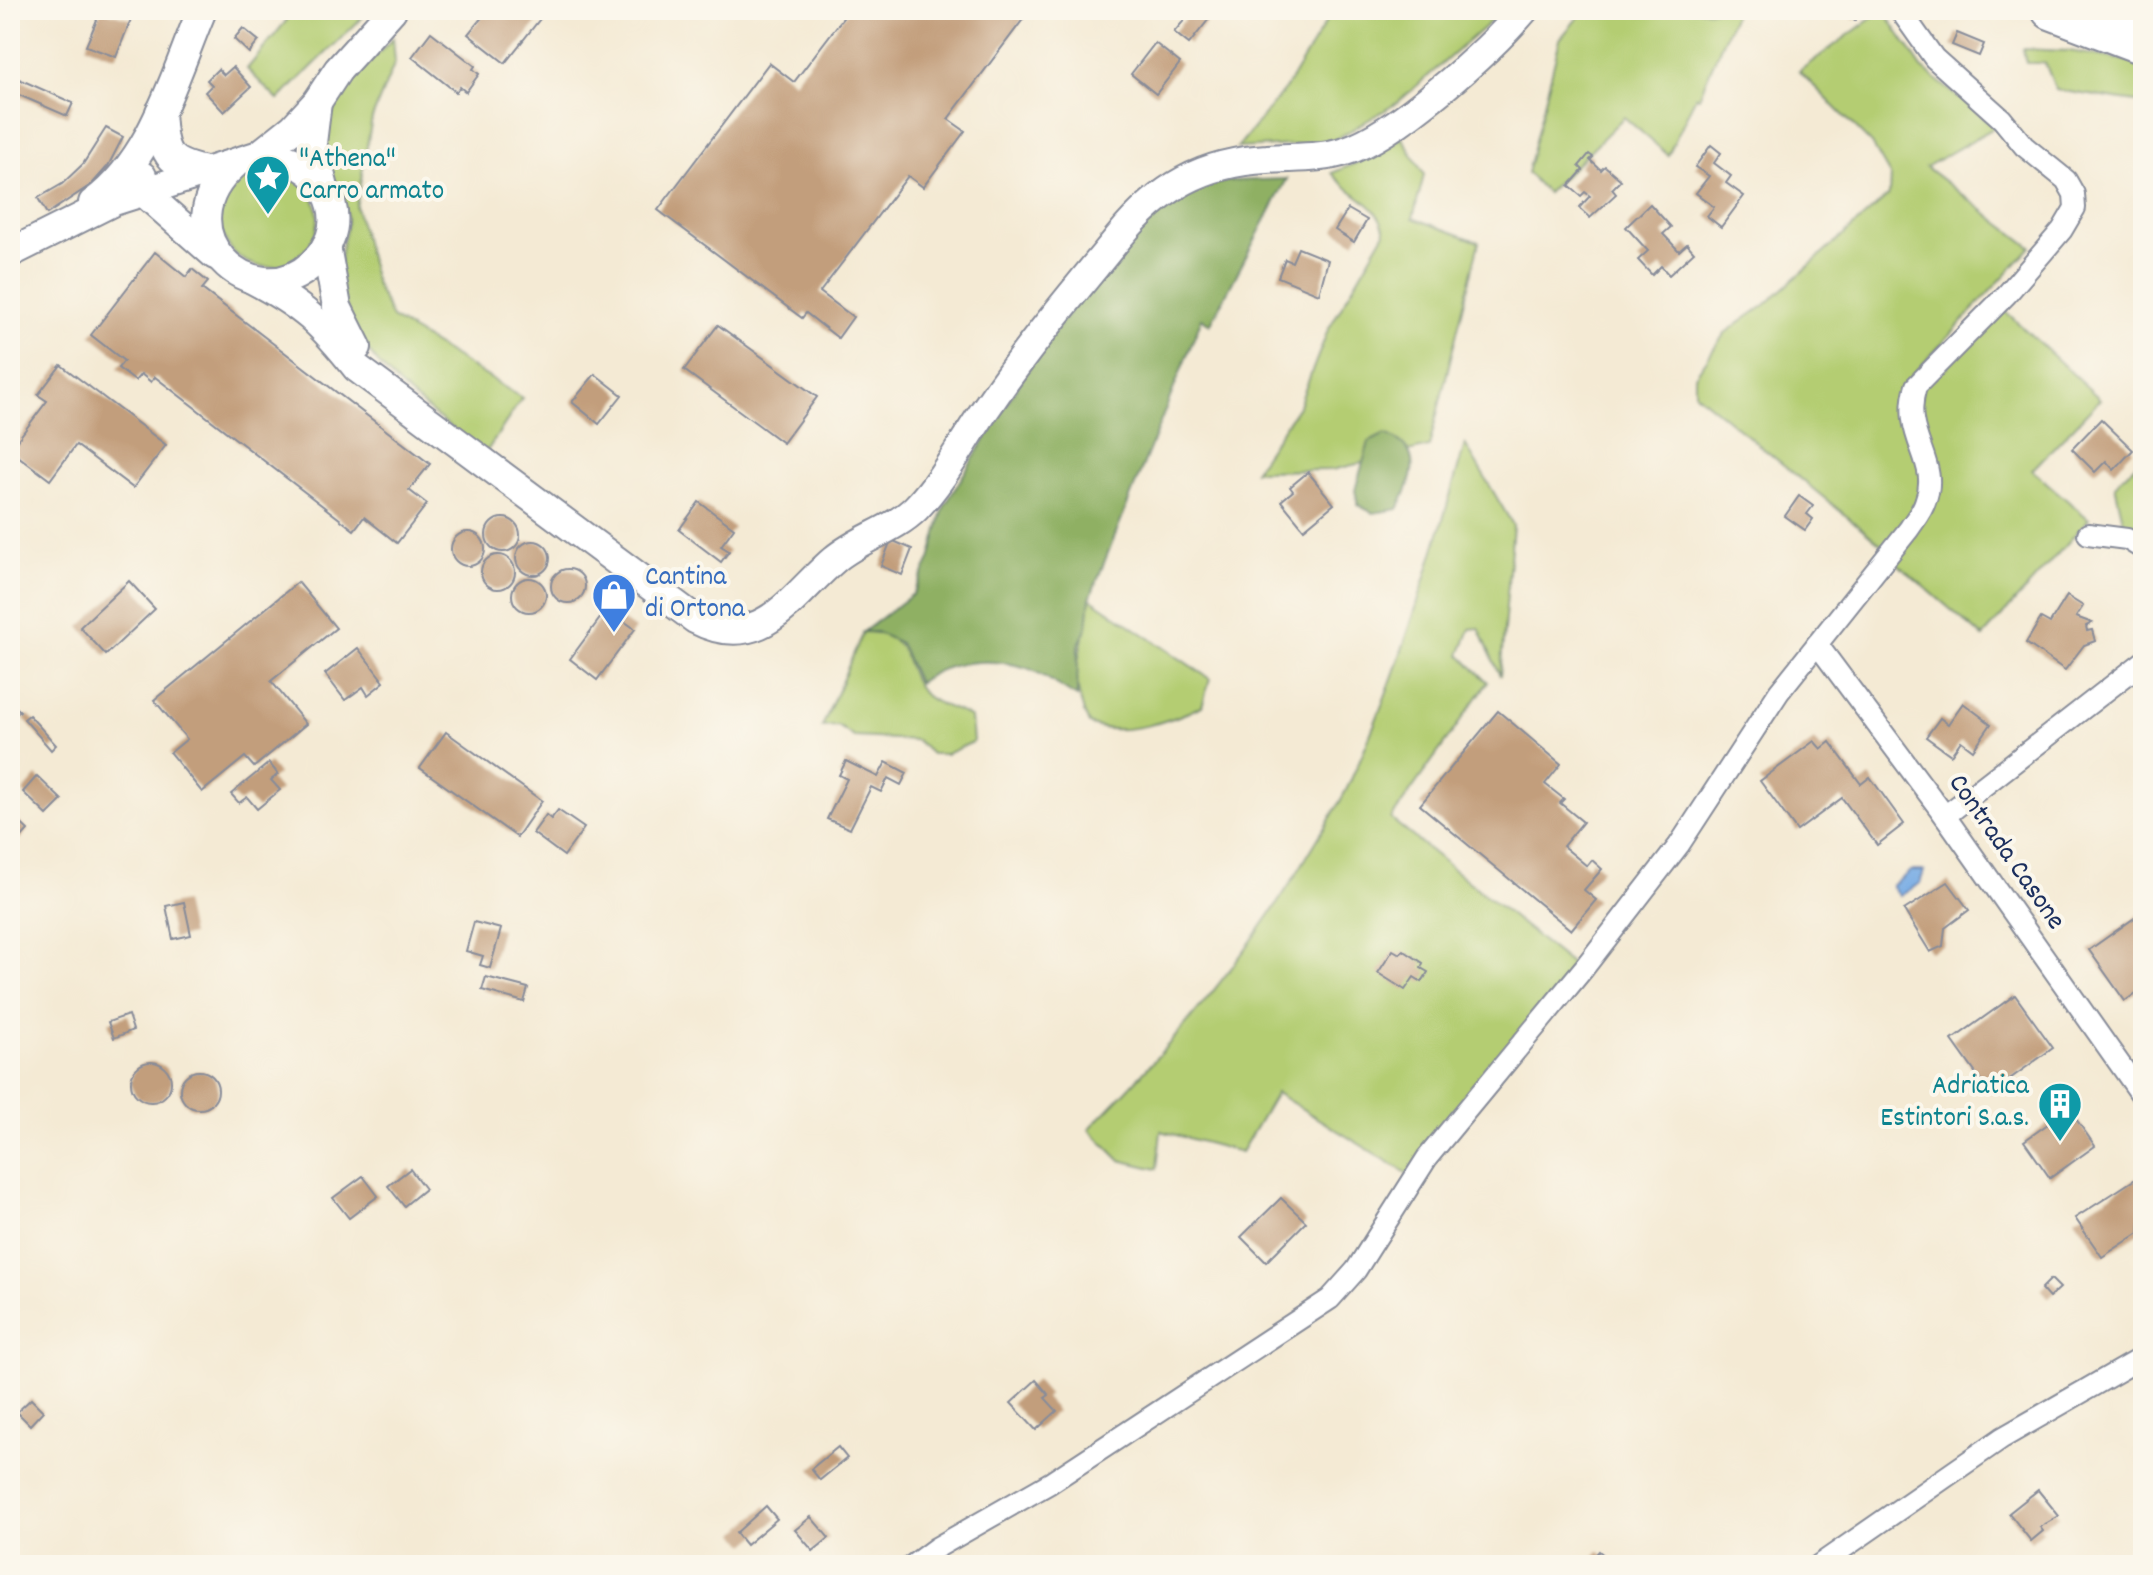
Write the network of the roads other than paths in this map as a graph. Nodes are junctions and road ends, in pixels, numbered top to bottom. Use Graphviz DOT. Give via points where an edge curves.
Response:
graph roads {
  1 [pos="202,10"];
  2 [pos="392,10"];
  3 [pos="1524,10"];
  4 [pos="1900,10"];
  5 [pos="2051,10"];
  6 [pos="2130,10"];
  7 [pos="2143,16"];
  8 [pos="2143,45"];
  9 [pos="317,102"];
  10 [pos="160,111"];
  11 [pos="147,139"];
  12 [pos="235,164"];
  13 [pos="323,184"];
  14 [pos="145,190"];
  15 [pos="170,217"];
  16 [pos="61,227"];
  17 [pos="326,246"];
  18 [pos="10,253"];
  19 [pos="225,263"];
  20 [pos="252,279"];
  21 [pos="391,392"];
  22 [pos="2088,534"];
  23 [pos="2143,549"];
  24 [pos="1817,644"];
  25 [pos="2143,662"];
  26 [pos="1945,816"];
  27 [pos="2143,1097"];
  28 [pos="2143,1357"];
  29 [pos="913,1565"];
  30 [pos="1819,1565"];
  1 -- 10 [label="main road"];
  2 -- 9 [label="main road"];
  3 -- 21 [label="main road" via="1447,84 1348,151 1227,163 1167,189 1121,234 912,512 840,554 782,612 752,628 720,630 695,619"];
  4 -- 24 [label="street" via="1934,58 2066,180 2075,208 2007,294 1916,386 1911,425 1930,480 1925,503"];
  5 -- 8 [label="highway"];
  6 -- 7 [label="highway"];
  9 -- 12 [label="main road" via="293,128"];
  9 -- 13 [label="main road" via="312,143"];
  10 -- 11 [label="main road"];
  10 -- 12 [label="main road" via="169,157 182,167"];
  11 -- 14 [label="main road"];
  11 -- 16 [label="main road" via="114,187"];
  12 -- 13 [label="main road" via="277,155 295,160"];
  12 -- 14 [label="main road"];
  12 -- 19 [label="main road" via="215,184 206,211 209,239"];
  13 -- 17 [label="main road" via="331,204"];
  14 -- 15 [label="main road"];
  14 -- 16 [label="main road"];
  15 -- 16 [label="main road" via="126,208"];
  15 -- 19 [label="main road"];
  16 -- 18 [label="main road"];
  17 -- 20 [label="main road" via="295,276"];
  17 -- 21 [label="main road" via="346,329"];
  19 -- 20 [label="main road"];
  20 -- 21 [label="main road" via="320,321 357,368"];
  22 -- 23 [label="street" via="2127,539"];
  24 -- 26 [label="street, Contrada Casone"];
  24 -- 29 [label="street" via="1743,744 1679,845 1427,1158 1356,1270 1330,1299 1050,1483"];
  25 -- 26 [label="street"];
  26 -- 27 [label="street, Contrada Casone"];
  28 -- 30 [label="street" via="2002,1438"];
}
